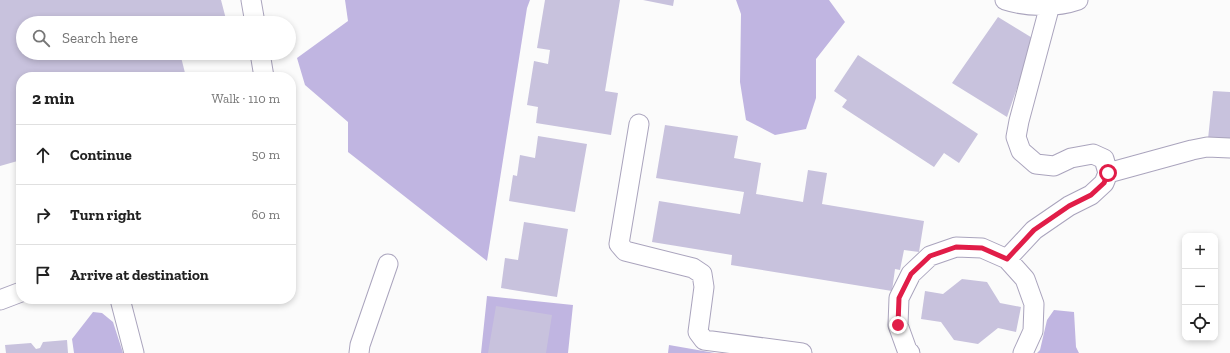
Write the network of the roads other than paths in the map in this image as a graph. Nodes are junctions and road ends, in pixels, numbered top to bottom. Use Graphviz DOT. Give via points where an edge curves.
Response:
graph roads {
  1 [pos="251,0"];
  2 [pos="1005,0"];
  3 [pos="1078,0"];
  4 [pos="1050,5"];
  5 [pos="254,16"];
  6 [pos="261,60"];
  7 [pos="263,72"];
  8 [pos="639,124"];
  9 [pos="1230,148"];
  10 [pos="1108,173"];
  11 [pos="1007,259"];
  12 [pos="388,264"];
  13 [pos="16,294"];
  14 [pos="0,300"];
  15 [pos="121,304"];
  16 [pos="134,353"];
  17 [pos="359,353"];
  18 [pos="802,353"];
  19 [pos="910,353"];
  20 [pos="1023,353"];
  1 -- 5 [label="street"];
  2 -- 4 [label="street" via="1017,4"];
  3 -- 4 [label="street"];
  4 -- 10 [label="street" via="1016,137 1021,151 1036,164 1054,166 1071,158 1093,154 1104,159"];
  6 -- 7 [label="street"];
  8 -- 18 [label="street" via="618,244 625,251 693,268 702,274 704,287 698,332 704,340"];
  9 -- 10 [label="street" via="1192,150"];
  10 -- 11 [label="street" via="1104,183 1091,195 1069,206 1034,230"];
  11 -- 19 [label="street" via="982,248 956,247 930,256 911,274 899,298 898,325"];
  11 -- 20 [label="street" via="1025,279 1034,304 1033,330"];
  12 -- 17 [label="street"];
  13 -- 14 [label="street"];
  15 -- 16 [label="street"];
}
